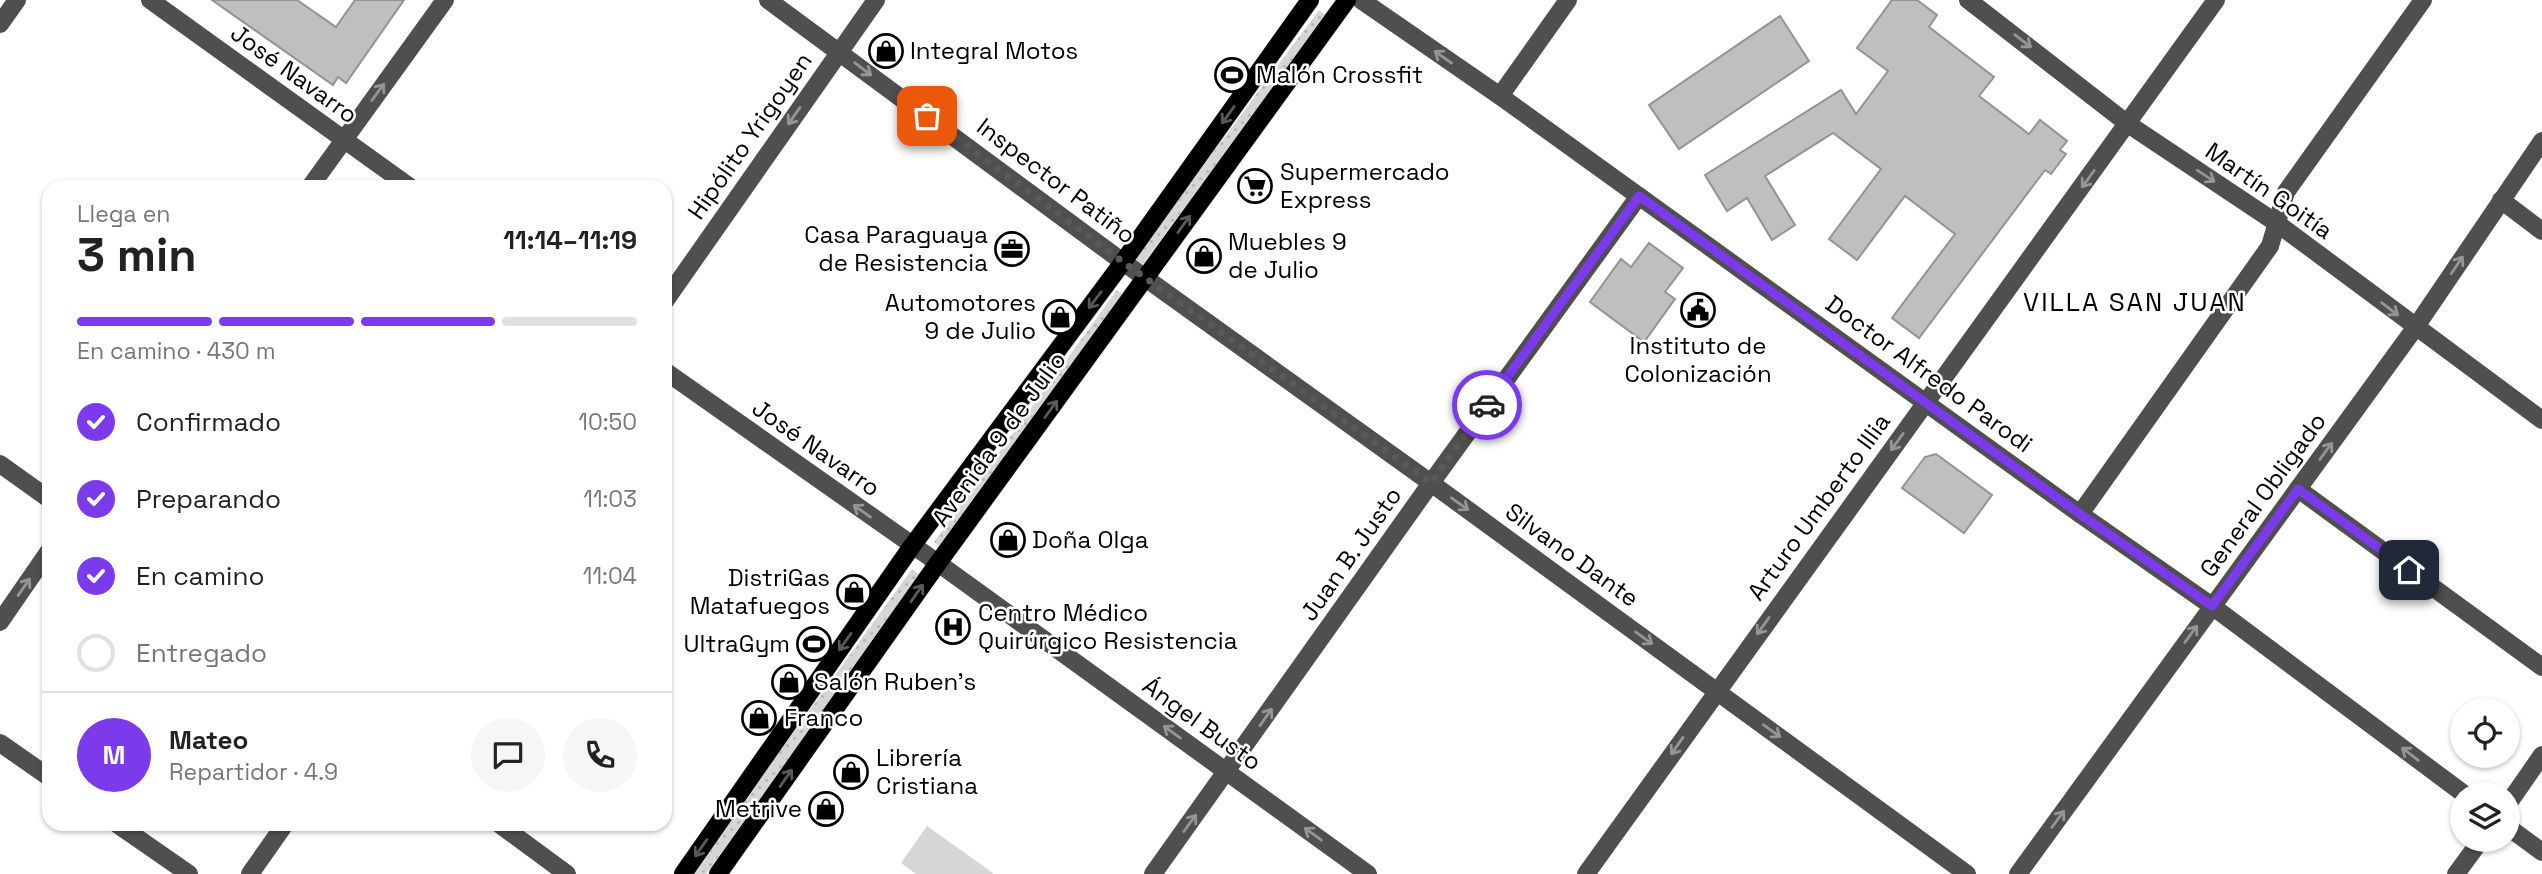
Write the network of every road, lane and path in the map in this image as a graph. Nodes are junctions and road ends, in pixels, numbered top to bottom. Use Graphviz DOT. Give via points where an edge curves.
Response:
graph roads {
  1 [pos="17,0"];
  2 [pos="150,0"];
  3 [pos="445,0"];
  4 [pos="768,0"];
  5 [pos="876,0"];
  6 [pos="1310,0"];
  7 [pos="1347,0"];
  8 [pos="1361,0"];
  9 [pos="1568,0"];
  10 [pos="2216,0"];
  11 [pos="2423,0"];
  12 [pos="1979,3"];
  13 [pos="0,24"];
  14 [pos="840,51"];
  15 [pos="1500,96"];
  16 [pos="2128,124"];
  17 [pos="344,140"];
  18 [pos="2542,141"];
  19 [pos="315,180"];
  20 [pos="400,180"];
  21 [pos="1639,196"];
  22 [pos="2501,201"];
  23 [pos="2278,224"];
  24 [pos="2542,231"];
  25 [pos="1123,262"];
  26 [pos="1146,277"];
  27 [pos="672,291"];
  28 [pos="2415,328"];
  29 [pos="672,376"];
  30 [pos="1926,401"];
  31 [pos="2542,420"];
  32 [pos="0,464"];
  33 [pos="1431,483"];
  34 [pos="2298,489"];
  35 [pos="42,494"];
  36 [pos="2080,514"];
  37 [pos="912,546"];
  38 [pos="42,561"];
  39 [pos="938,564"];
  40 [pos="2212,606"];
  41 [pos="0,622"];
  42 [pos="2542,667"];
  43 [pos="1717,691"];
  44 [pos="0,743"];
  45 [pos="2542,755"];
  46 [pos="42,772"];
  47 [pos="1227,772"];
  48 [pos="2450,784"];
  49 [pos="2520,787"];
  50 [pos="127,831"];
  51 [pos="280,831"];
  52 [pos="509,831"];
  53 [pos="2520,836"];
  54 [pos="2472,852"];
  55 [pos="2542,852"];
  56 [pos="189,874"];
  57 [pos="250,874"];
  58 [pos="567,874"];
  59 [pos="683,874"];
  60 [pos="718,874"];
  61 [pos="1153,874"];
  62 [pos="1368,874"];
  63 [pos="1586,874"];
  64 [pos="1966,874"];
  65 [pos="2018,874"];
  66 [pos="2456,874"];
  1 -- 13 [label="street"];
  2 -- 17 [label="street, José Navarro"];
  17 -- 3 [label="street, one-way"];
  4 -- 14 [label="street, Inspector Patiño"];
  5 -- 14 [label="street, Hipólito Yrigoyen"];
  6 -- 25 [label="main road, Avenida 9 de Julio, one-way"];
  26 -- 7 [label="main road, Avenida 9 de Julio, one-way"];
  15 -- 8 [label="street, Doctor Alfredo Parodi, one-way"];
  9 -- 15 [label="street"];
  10 -- 16 [label="street, Arturo Umberto Illia"];
  11 -- 23 [label="street" via="2286,192"];
  12 -- 16 [label="street, Martín Goitía, one-way"];
  14 -- 25 [label="street, Inspector Patiño, one-way"];
  14 -- 27 [label="street, Hipólito Yrigoyen, one-way"];
  15 -- 21 [label="street, Doctor Alfredo Parodi"];
  16 -- 23 [label="street, Martín Goitía, one-way"];
  16 -- 30 [label="street, Arturo Umberto Illia, one-way"];
  17 -- 19 [label="street"];
  17 -- 20 [label="street, José Navarro"];
  18 -- 22 [label="street, General Obligado"];
  21 -- 30 [label="street, Doctor Alfredo Parodi"];
  21 -- 33 [label="street, Juan B. Justo"];
  22 -- 24 [label="street"];
  28 -- 22 [label="street, General Obligado, one-way"];
  23 -- 28 [label="street, Martín Goitía, one-way"];
  23 -- 36 [label="street" via="2270,246"];
  25 -- 26 [label="street, Inspector Patiño"];
  25 -- 37 [label="main road, Avenida 9 de Julio, one-way"];
  26 -- 33 [label="street, Silvano Dante"];
  39 -- 26 [label="main road, Avenida 9 de Julio, one-way"];
  28 -- 31 [label="street, Martín Goitía"];
  34 -- 28 [label="street, General Obligado, one-way"];
  37 -- 29 [label="street, José Navarro, one-way"];
  30 -- 36 [label="street, Doctor Alfredo Parodi"];
  30 -- 43 [label="street, Arturo Umberto Illia, one-way"];
  32 -- 35 [label="street"];
  33 -- 43 [label="street, Silvano Dante, one-way"];
  47 -- 33 [label="street, Juan B. Justo, one-way"];
  34 -- 40 [label="street, General Obligado"];
  34 -- 42 [label="street"];
  36 -- 40 [label="street, Doctor Alfredo Parodi"];
  37 -- 39 [label="street, José Navarro"];
  37 -- 59 [label="main road, Avenida 9 de Julio, one-way"];
  41 -- 38 [label="street, one-way"];
  47 -- 39 [label="street, Ángel Busto, one-way"];
  60 -- 39 [label="main road, Avenida 9 de Julio, one-way"];
  48 -- 40 [label="street, Doctor Alfredo Parodi, one-way"];
  65 -- 40 [label="street, General Obligado, one-way"];
  43 -- 63 [label="street, Arturo Umberto Illia, one-way"];
  43 -- 64 [label="street, Silvano Dante, one-way"];
  44 -- 46 [label="street"];
  45 -- 49 [label="street"];
  61 -- 47 [label="street, Juan B. Justo, one-way"];
  62 -- 47 [label="street, Ángel Busto, one-way"];
  50 -- 56 [label="street"];
  51 -- 57 [label="street"];
  52 -- 58 [label="street"];
  53 -- 55 [label="street"];
  54 -- 66 [label="street"];
}
